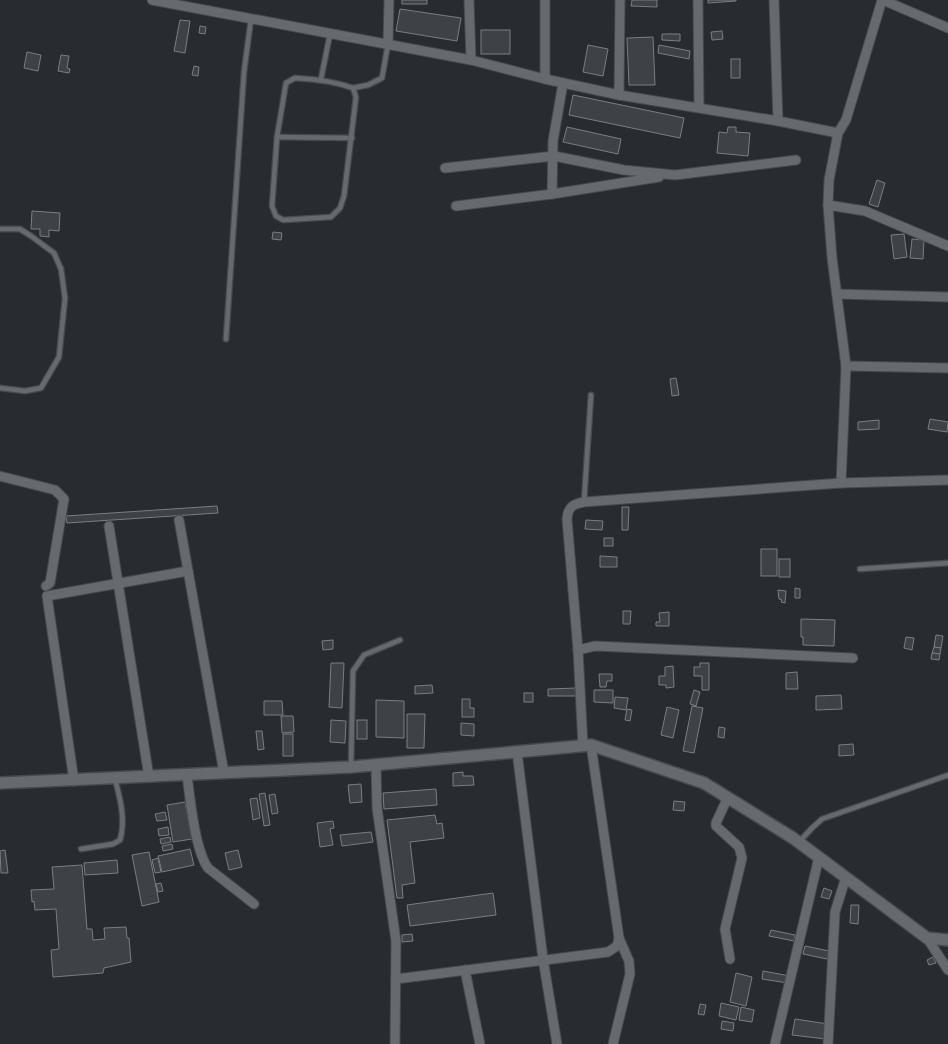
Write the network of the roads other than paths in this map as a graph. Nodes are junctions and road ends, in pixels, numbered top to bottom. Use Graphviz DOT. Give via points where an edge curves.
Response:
graph roads {
  1 [pos="152,0"];
  2 [pos="389,0"];
  3 [pos="469,0"];
  4 [pos="546,0"];
  5 [pos="620,0"];
  6 [pos="698,0"];
  7 [pos="774,0"];
  8 [pos="882,0"];
  9 [pos="251,20"];
  10 [pos="948,28"];
  11 [pos="330,34"];
  12 [pos="388,44"];
  13 [pos="471,60"];
  14 [pos="321,79"];
  15 [pos="545,79"];
  16 [pos="563,83"];
  17 [pos="353,88"];
  18 [pos="619,95"];
  19 [pos="699,108"];
  20 [pos="778,121"];
  21 [pos="838,133"];
  22 [pos="277,137"];
  23 [pos="352,138"];
  24 [pos="554,156"];
  25 [pos="796,160"];
  26 [pos="445,168"];
  27 [pos="675,175"];
  28 [pos="552,194"];
  29 [pos="828,205"];
  30 [pos="456,206"];
  31 [pos="0,229"];
  32 [pos="948,246"];
  33 [pos="836,294"];
  34 [pos="948,297"];
  35 [pos="226,339"];
  36 [pos="846,366"];
  37 [pos="948,368"];
  38 [pos="0,388"];
  39 [pos="590,395"];
  40 [pos="0,476"];
  41 [pos="948,480"];
  42 [pos="841,483"];
  43 [pos="584,502"];
  44 [pos="179,520"];
  45 [pos="109,526"];
  46 [pos="948,563"];
  47 [pos="860,569"];
  48 [pos="188,571"];
  49 [pos="118,583"];
  50 [pos="46,586"];
  51 [pos="400,640"];
  52 [pos="578,650"];
  53 [pos="853,658"];
  54 [pos="587,746"];
  55 [pos="517,752"];
  56 [pos="376,766"];
  57 [pos="351,767"];
  58 [pos="224,773"];
  59 [pos="187,775"];
  60 [pos="948,775"];
  61 [pos="149,777"];
  62 [pos="115,779"];
  63 [pos="74,781"];
  64 [pos="0,783"];
  65 [pos="728,797"];
  66 [pos="799,842"];
  67 [pos="81,849"];
  68 [pos="819,857"];
  69 [pos="846,878"];
  70 [pos="254,904"];
  71 [pos="619,938"];
  72 [pos="927,938"];
  73 [pos="948,940"];
  74 [pos="543,959"];
  75 [pos="730,959"];
  76 [pos="465,970"];
  77 [pos="948,970"];
  78 [pos="396,979"];
  79 [pos="395,1044"];
  80 [pos="480,1044"];
  81 [pos="557,1044"];
  82 [pos="614,1044"];
  83 [pos="775,1044"];
  84 [pos="828,1044"];
  1 -- 9 [label="street"];
  2 -- 12 [label="street"];
  3 -- 13 [label="street"];
  4 -- 15 [label="street"];
  5 -- 18 [label="street"];
  6 -- 19 [label="street"];
  7 -- 20 [label="street"];
  8 -- 10 [label="street"];
  8 -- 21 [label="street" via="846,120"];
  9 -- 11 [label="street"];
  9 -- 35 [label="lane" via="244,72"];
  11 -- 12 [label="street"];
  11 -- 14 [label="lane"];
  12 -- 13 [label="street"];
  12 -- 17 [label="lane" via="382,78"];
  13 -- 15 [label="street"];
  14 -- 17 [label="lane"];
  14 -- 22 [label="lane" via="295,78 286,83"];
  15 -- 16 [label="street"];
  16 -- 18 [label="street"];
  16 -- 24 [label="street" via="553,141"];
  17 -- 23 [label="lane" via="356,97"];
  18 -- 19 [label="street"];
  19 -- 20 [label="street"];
  20 -- 21 [label="street"];
  21 -- 29 [label="street"];
  22 -- 23 [label="lane"];
  22 -- 23 [label="lane" via="272,206 276,216 283,220 330,217 340,208"];
  24 -- 26 [label="street"];
  24 -- 27 [label="street" via="624,170"];
  24 -- 28 [label="street"];
  25 -- 27 [label="street"];
  27 -- 28 [label="street"];
  28 -- 30 [label="street"];
  29 -- 32 [label="street" via="865,212"];
  29 -- 33 [label="street"];
  31 -- 38 [label="lane" via="20,229 54,253 61,270 65,298 59,356 41,388 25,391"];
  33 -- 34 [label="street"];
  33 -- 36 [label="street"];
  36 -- 37 [label="street"];
  36 -- 42 [label="street"];
  39 -- 43 [label="lane"];
  40 -- 50 [label="street" via="55,490 64,499 50,583"];
  41 -- 42 [label="street"];
  42 -- 43 [label="street"];
  43 -- 52 [label="street" via="570,507 567,519"];
  44 -- 48 [label="street"];
  45 -- 49 [label="street"];
  46 -- 47 [label="lane"];
  48 -- 49 [label="street"];
  48 -- 58 [label="street"];
  49 -- 61 [label="street"];
  49 -- 63 [label="street" via="47,596"];
  51 -- 57 [label="lane" via="364,655 353,671"];
  52 -- 53 [label="street" via="595,646"];
  52 -- 54 [label="street"];
  54 -- 55 [label="street"];
  54 -- 65 [label="street" via="704,783"];
  54 -- 71 [label="street"];
  55 -- 56 [label="street"];
  55 -- 74 [label="street"];
  56 -- 57 [label="street"];
  56 -- 78 [label="street" via="377,808 396,941"];
  57 -- 58 [label="street"];
  58 -- 59 [label="street"];
  59 -- 61 [label="street"];
  59 -- 70 [label="street" via="203,861"];
  60 -- 66 [label="lane" via="822,819"];
  61 -- 62 [label="street"];
  62 -- 63 [label="street"];
  62 -- 67 [label="lane" via="122,806 120,840"];
  63 -- 64 [label="street"];
  65 -- 66 [label="street"];
  65 -- 75 [label="street" via="716,826 739,847 742,858 725,929"];
  66 -- 68 [label="street"];
  68 -- 69 [label="street"];
  68 -- 83 [label="street"];
  69 -- 72 [label="street"];
  69 -- 84 [label="street" via="835,912"];
  71 -- 74 [label="street" via="617,946 608,952"];
  71 -- 82 [label="street" via="629,960 630,974"];
  72 -- 73 [label="street"];
  72 -- 77 [label="street"];
  74 -- 76 [label="street"];
  74 -- 81 [label="street"];
  76 -- 78 [label="street"];
  76 -- 80 [label="street"];
  78 -- 79 [label="street"];
}
